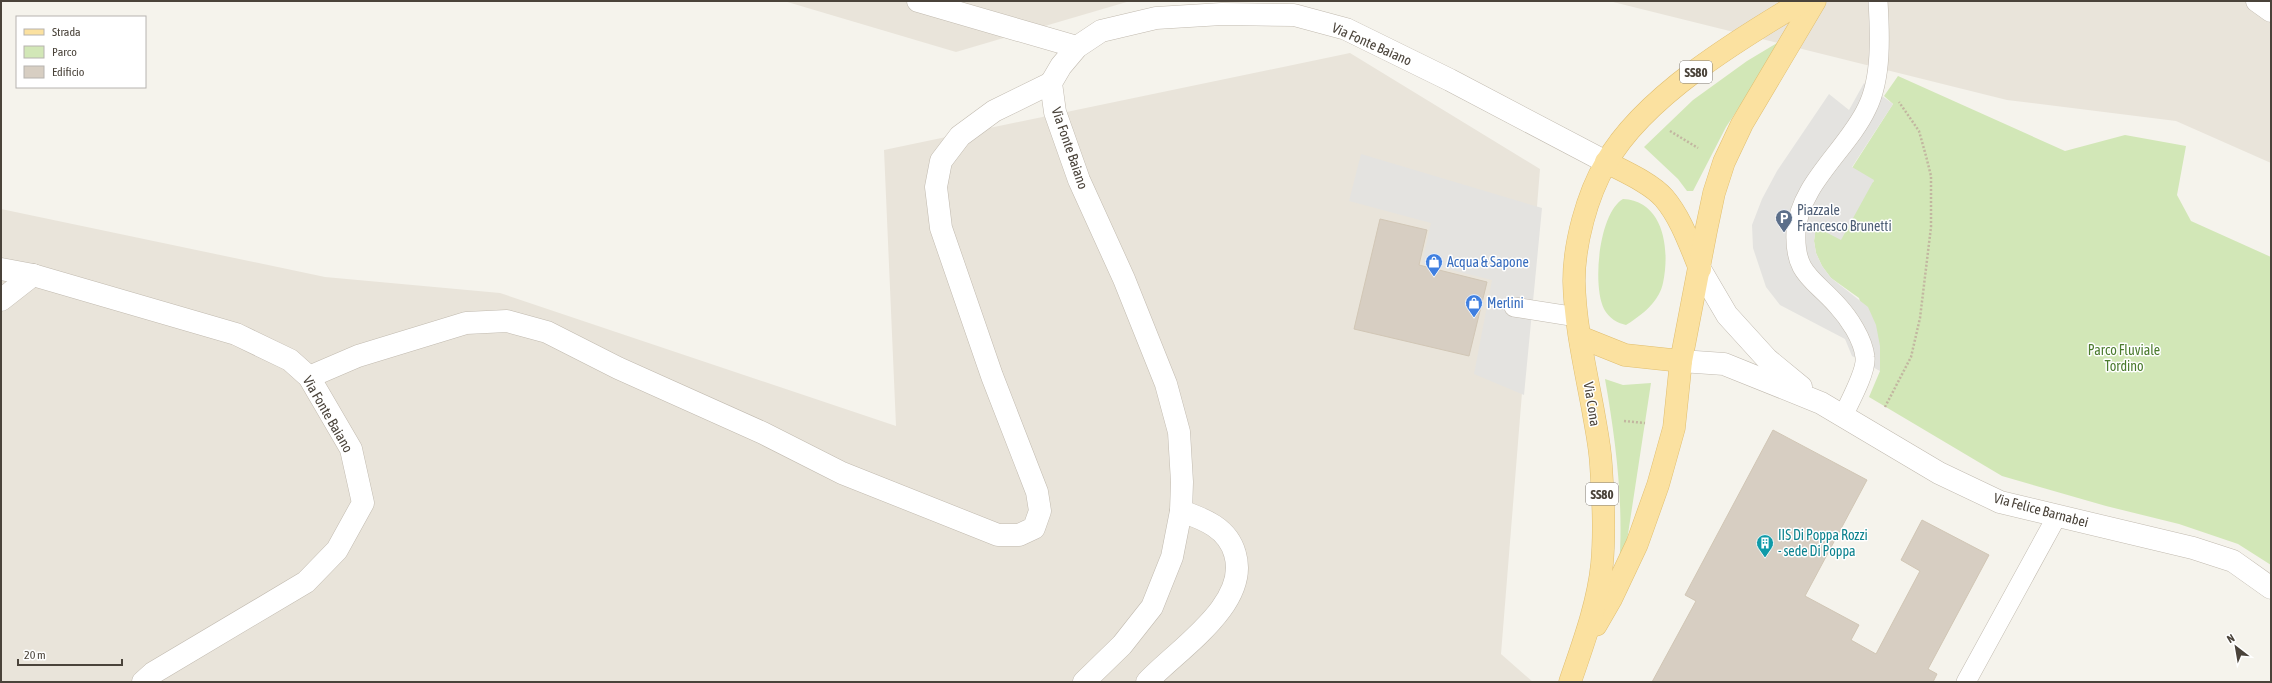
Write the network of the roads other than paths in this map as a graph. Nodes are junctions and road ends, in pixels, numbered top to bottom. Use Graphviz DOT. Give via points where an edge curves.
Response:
graph roads {
  1 [pos="918,1"];
  2 [pos="1803,1"];
  3 [pos="1815,1"];
  4 [pos="1878,1"];
  5 [pos="2257,1"];
  6 [pos="2271,11"];
  7 [pos="1077,47"];
  8 [pos="1051,83"];
  9 [pos="1606,162"];
  10 [pos="1,269"];
  11 [pos="1700,269"];
  12 [pos="33,276"];
  13 [pos="1,300"];
  14 [pos="1514,307"];
  15 [pos="1579,327"];
  16 [pos="1681,361"];
  17 [pos="309,377"];
  18 [pos="1821,403"];
  19 [pos="1843,416"];
  20 [pos="1180,511"];
  21 [pos="2057,516"];
  22 [pos="2271,588"];
  23 [pos="1581,650"];
  24 [pos="143,682"];
  25 [pos="1084,682"];
  26 [pos="1147,682"];
  27 [pos="1570,682"];
  28 [pos="1966,682"];
  1 -- 7 [label="street"];
  2 -- 9 [label="main road, SS80" via="1712,59 1650,108"];
  3 -- 11 [label="main road, SS80" via="1742,124 1724,162 1714,193"];
  4 -- 19 [label="lane" via="1880,37 1874,90 1867,109 1814,184 1798,214 1796,233 1796,250 1801,267 1811,281 1837,305 1856,333 1866,358 1859,383"];
  5 -- 6 [label="street"];
  7 -- 8 [label="street, Via Fonte Baiano"];
  7 -- 9 [label="street, Via Fonte Baiano" via="1101,31 1156,18 1222,14 1294,15 1346,29 1456,83"];
  8 -- 17 [label="street" via="994,111 960,136 941,161 936,187 941,228 992,376 1037,492 1040,511 1034,528 1018,535 998,535 842,473 763,433 618,368 547,332 507,321 466,323 358,356"];
  8 -- 20 [label="street, Via Fonte Baiano" via="1055,112 1079,180 1124,279 1166,384 1179,432 1182,482"];
  9 -- 11 [label="main road" via="1638,179 1663,197 1680,223"];
  9 -- 15 [label="main road, Via Cona / SS80" via="1595,185 1580,235 1574,279"];
  10 -- 12 [label="street, Via Fonte Baiano"];
  11 -- 16 [label="main road, Via Cona / SS80"];
  11 -- 18 [label="street, Via Felice Barnabei" via="1732,320 1767,359"];
  12 -- 13 [label="street"];
  12 -- 17 [label="street, Via Fonte Baiano" via="236,334 290,360"];
  14 -- 15 [label="lane"];
  15 -- 16 [label="main road" via="1625,355"];
  15 -- 23 [label="main road, Via Cona / SS80" via="1601,462 1604,531 1600,573"];
  16 -- 18 [label="street, Via Felice Barnabei" via="1724,364"];
  16 -- 23 [label="main road, Via Cona / SS80" via="1674,428 1638,544 1611,600"];
  17 -- 24 [label="street, Via Fonte Baiano" via="351,449 363,503 337,550 306,582 153,673"];
  18 -- 19 [label="street, Via Felice Barnabei"];
  19 -- 21 [label="street, Via Felice Barnabei" via="1939,473 2000,502"];
  20 -- 25 [label="street, Via Fonte Baiano" via="1172,557 1152,607 1122,645"];
  20 -- 26 [label="street" via="1207,520 1221,531 1233,547 1239,566 1238,573 1235,587 1224,607"];
  21 -- 22 [label="street, Via Felice Barnabei" via="2119,529 2233,561"];
  21 -- 28 [label="lane"];
  23 -- 27 [label="main road, Via Cona / SS80"];
}
